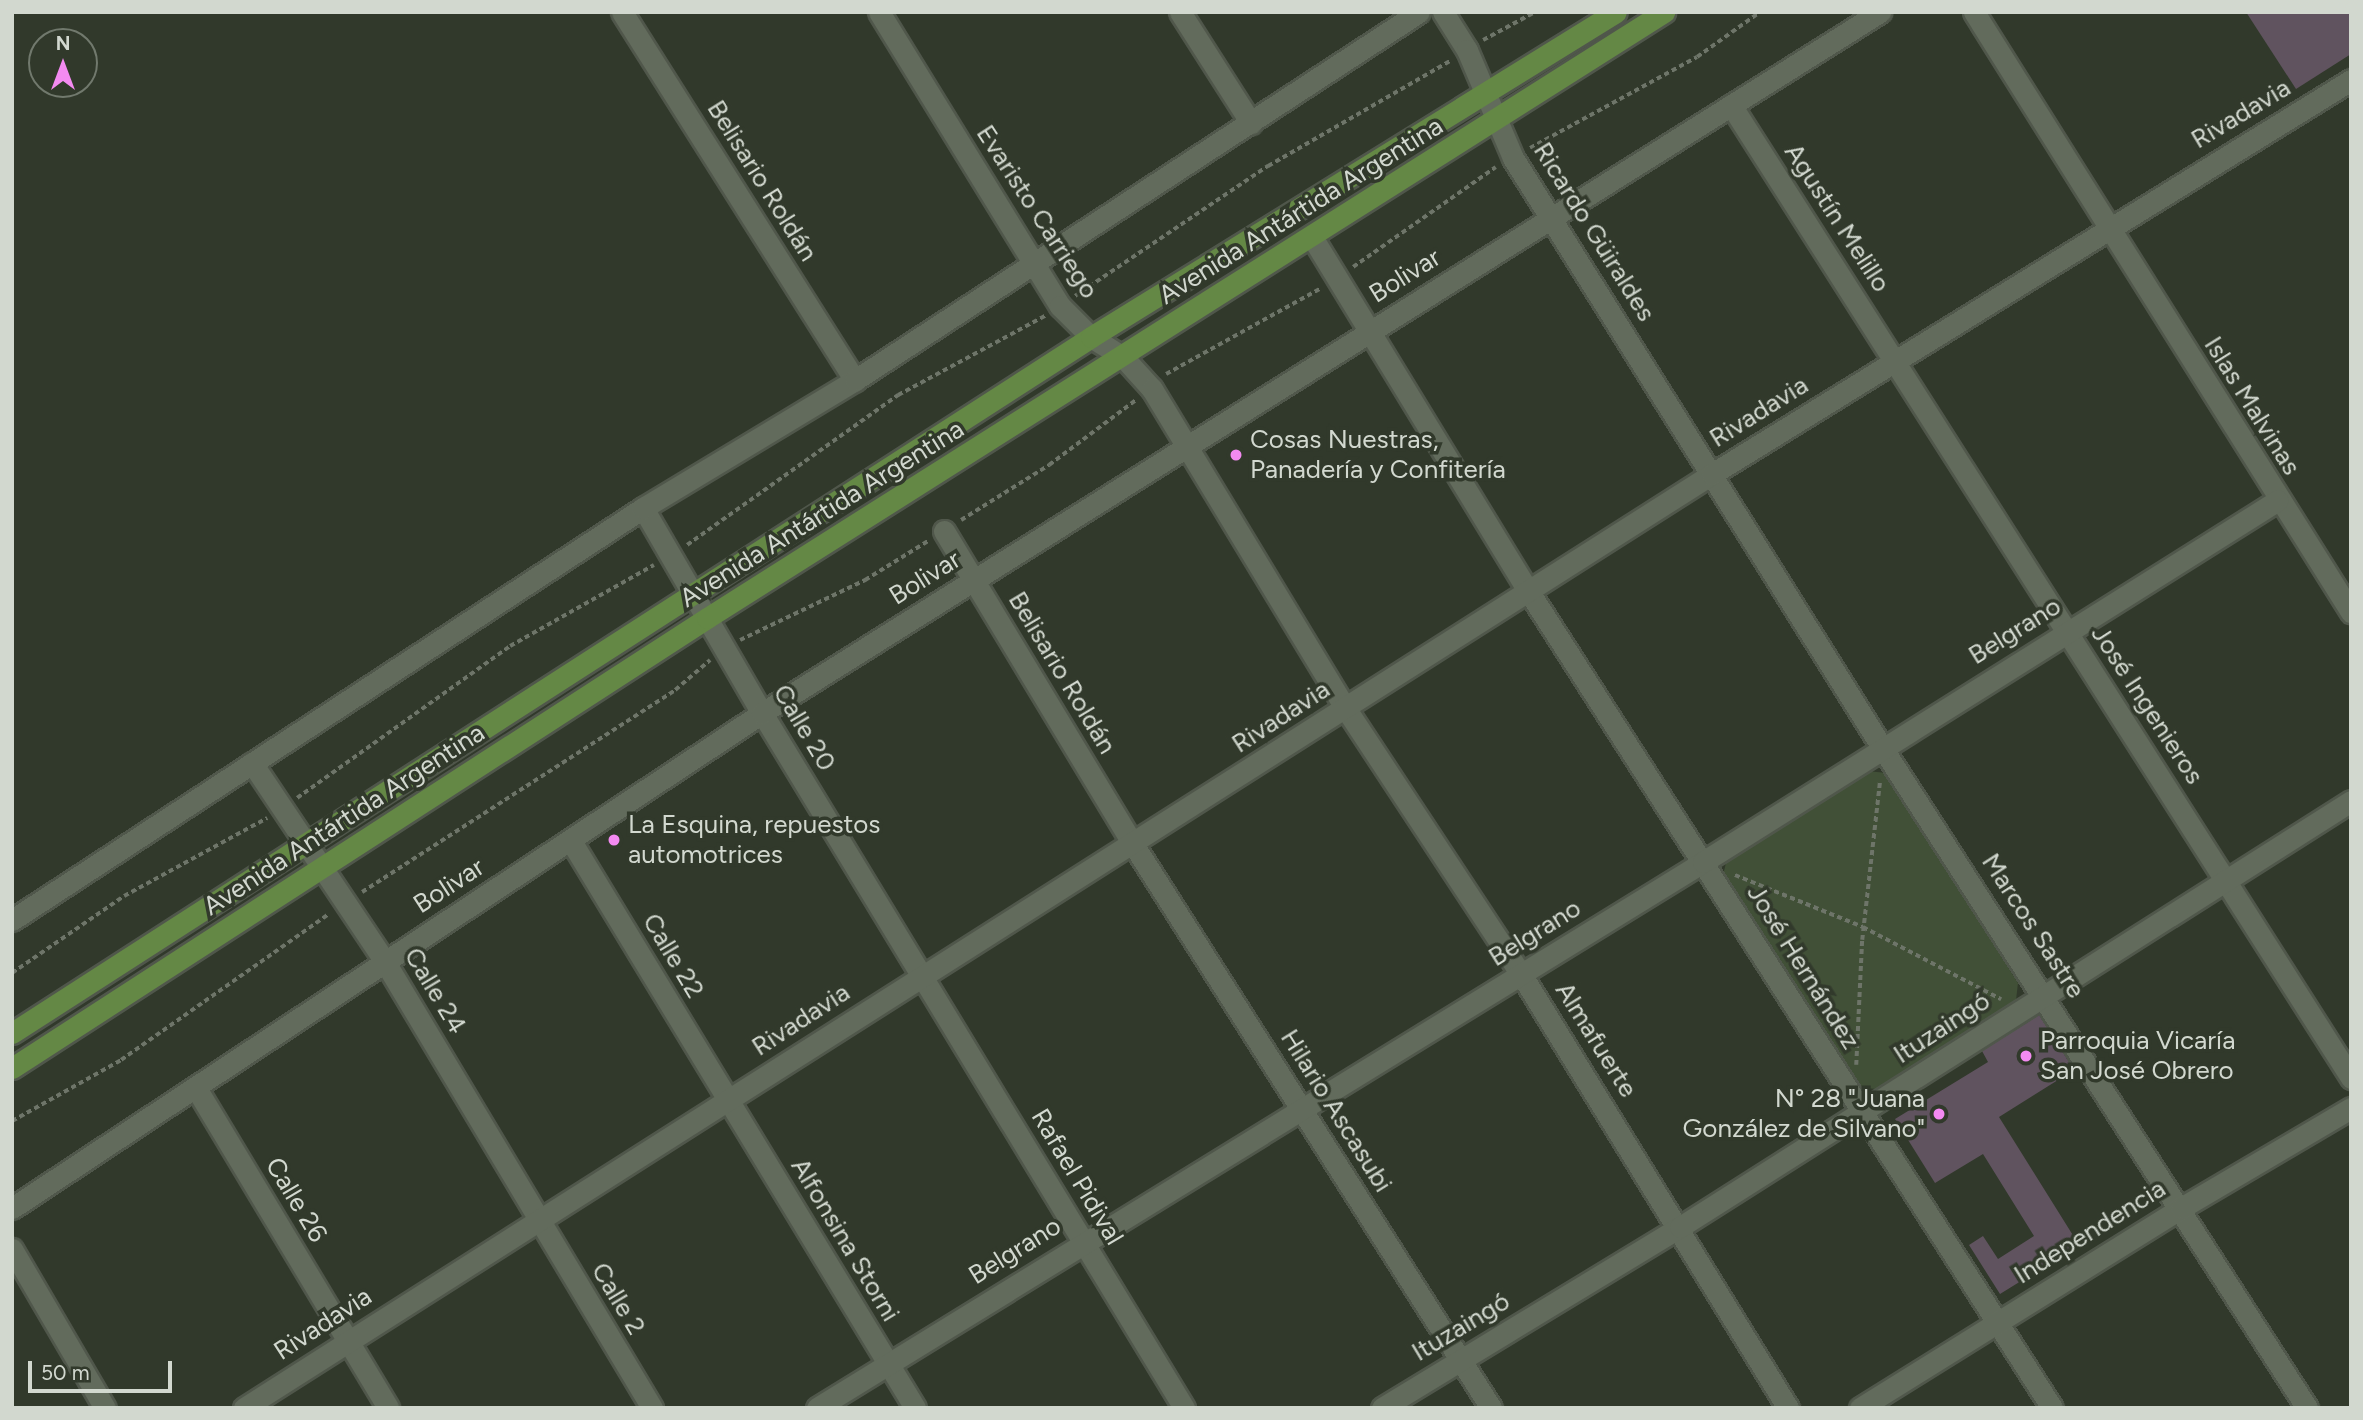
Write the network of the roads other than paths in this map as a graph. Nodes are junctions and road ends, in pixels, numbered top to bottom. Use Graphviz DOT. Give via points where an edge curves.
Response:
graph roads {
  1 [pos="622,12"];
  2 [pos="879,12"];
  3 [pos="1180,12"];
  4 [pos="1419,12"];
  5 [pos="1443,12"];
  6 [pos="1616,12"];
  7 [pos="1664,12"];
  8 [pos="1880,12"];
  9 [pos="1975,12"];
  10 [pos="2351,80"];
  11 [pos="1484,95"];
  12 [pos="1731,106"];
  13 [pos="1494,122"];
  14 [pos="1251,123"];
  15 [pos="1552,216"];
  16 [pos="2108,228"];
  17 [pos="1312,237"];
  18 [pos="1033,264"];
  19 [pos="1370,332"];
  20 [pos="1091,337"];
  21 [pos="1123,358"];
  22 [pos="1897,361"];
  23 [pos="855,380"];
  24 [pos="1188,446"];
  25 [pos="1712,474"];
  26 [pos="2278,500"];
  27 [pos="643,508"];
  28 [pos="944,531"];
  29 [pos="973,581"];
  30 [pos="1529,592"];
  31 [pos="694,594"];
  32 [pos="2351,612"];
  33 [pos="708,618"];
  34 [pos="2066,631"];
  35 [pos="1346,709"];
  36 [pos="762,713"];
  37 [pos="1883,748"];
  38 [pos="252,764"];
  39 [pos="2351,801"];
  40 [pos="305,841"];
  41 [pos="572,841"];
  42 [pos="1133,844"];
  43 [pos="1703,862"];
  44 [pos="323,868"];
  45 [pos="2226,880"];
  46 [pos="12,920"];
  47 [pos="385,962"];
  48 [pos="1521,974"];
  49 [pos="921,975"];
  50 [pos="2045,994"];
  51 [pos="12,1033"];
  52 [pos="12,1068"];
  53 [pos="2351,1078"];
  54 [pos="196,1088"];
  55 [pos="727,1101"];
  56 [pos="1859,1107"];
  57 [pos="1301,1108"];
  58 [pos="2351,1108"];
  59 [pos="12,1208"];
  60 [pos="2181,1208"];
  61 [pos="537,1219"];
  62 [pos="1681,1227"];
  63 [pos="1083,1241"];
  64 [pos="12,1249"];
  65 [pos="1999,1323"];
  66 [pos="348,1342"];
  67 [pos="1462,1360"];
  68 [pos="888,1363"];
  69 [pos="105,1408"];
  70 [pos="244,1408"];
  71 [pos="388,1408"];
  72 [pos="652,1408"];
  73 [pos="817,1408"];
  74 [pos="915,1408"];
  75 [pos="1184,1408"];
  76 [pos="1382,1408"];
  77 [pos="1490,1408"];
  78 [pos="1788,1408"];
  79 [pos="1860,1408"];
  80 [pos="2052,1408"];
  81 [pos="2307,1408"];
  1 -- 23 [label="street, Belisario Roldán"];
  2 -- 18 [label="street, Evaristo Carriego"];
  3 -- 14 [label="street"];
  4 -- 14 [label="street"];
  5 -- 11 [label="street, Ricardo Güiraldes" via="1467,50"];
  6 -- 11 [label="main road, Avenida Antártida Argentina"];
  7 -- 13 [label="main road, Avenida Antártida Argentina"];
  8 -- 12 [label="street, Bolivar"];
  9 -- 16 [label="street, Islas Malvinas"];
  10 -- 16 [label="street, Rivadavia"];
  11 -- 13 [label="street, Ricardo Güiraldes"];
  11 -- 20 [label="main road, Avenida Antártida Argentina"];
  12 -- 15 [label="street, Bolivar"];
  12 -- 22 [label="street, Agustín Melillo"];
  13 -- 15 [label="street, Ricardo Güiraldes"];
  13 -- 17 [label="main road, Avenida Antártida Argentina"];
  14 -- 18 [label="street"];
  15 -- 19 [label="street, Bolivar"];
  15 -- 25 [label="street, Ricardo Güiraldes"];
  16 -- 22 [label="street, Rivadavia"];
  16 -- 26 [label="street, Islas Malvinas"];
  17 -- 19 [label="street, José Hernández"];
  17 -- 21 [label="main road, Avenida Antártida Argentina"];
  18 -- 20 [label="street, Evaristo Carriego" via="1060,306"];
  18 -- 23 [label="street"];
  19 -- 24 [label="street, Bolivar"];
  19 -- 30 [label="street, José Hernández"];
  20 -- 21 [label="street, Evaristo Carriego"];
  20 -- 31 [label="main road, Avenida Antártida Argentina"];
  21 -- 24 [label="street, Evaristo Carriego" via="1152,389"];
  21 -- 33 [label="main road, Avenida Antártida Argentina"];
  22 -- 25 [label="street, Rivadavia"];
  22 -- 34 [label="street, José Ingenieros"];
  23 -- 27 [label="street"];
  24 -- 29 [label="street, Bolivar"];
  24 -- 35 [label="street, Evaristo Carriego"];
  25 -- 30 [label="street, Rivadavia"];
  25 -- 37 [label="street, Marcos Sastre"];
  26 -- 32 [label="street, Islas Malvinas"];
  26 -- 34 [label="street, Belgrano"];
  27 -- 31 [label="street, Calle 20"];
  27 -- 38 [label="street"];
  28 -- 29 [label="street, Belisario Roldán"];
  29 -- 36 [label="street, Bolivar"];
  29 -- 42 [label="street, Belisario Roldán"];
  30 -- 35 [label="street, Rivadavia"];
  30 -- 43 [label="street, José Hernández"];
  31 -- 33 [label="street, Calle 20"];
  31 -- 40 [label="main road, Avenida Antártida Argentina"];
  33 -- 36 [label="street, Calle 20"];
  33 -- 44 [label="main road, Avenida Antártida Argentina"];
  34 -- 37 [label="street, Belgrano"];
  34 -- 45 [label="street, José Ingenieros"];
  35 -- 42 [label="street, Rivadavia"];
  35 -- 48 [label="street, Almafuerte"];
  36 -- 41 [label="street, Bolivar"];
  36 -- 49 [label="street, Calle 20"];
  37 -- 43 [label="street, Belgrano"];
  37 -- 50 [label="street, Marcos Sastre"];
  38 -- 40 [label="street, Calle 24"];
  38 -- 46 [label="street"];
  39 -- 45 [label="street, Ituzaingó"];
  40 -- 44 [label="street, Calle 24"];
  40 -- 51 [label="main road, Avenida Antártida Argentina"];
  41 -- 47 [label="street, Bolivar"];
  41 -- 55 [label="street, Calle 22"];
  42 -- 49 [label="street, Rivadavia"];
  42 -- 57 [label="street, Hilario Ascasubi"];
  43 -- 48 [label="street, Belgrano"];
  43 -- 56 [label="street, José Hernández"];
  44 -- 47 [label="street, Calle 24"];
  44 -- 52 [label="main road, Avenida Antártida Argentina"];
  45 -- 50 [label="street, Ituzaingó"];
  45 -- 53 [label="street, José Ingenieros"];
  47 -- 54 [label="street, Bolivar"];
  47 -- 61 [label="street, Calle 24"];
  48 -- 57 [label="street, Belgrano"];
  48 -- 62 [label="street, Almafuerte"];
  49 -- 55 [label="street, Rivadavia"];
  49 -- 63 [label="street, Rafael Pidival"];
  50 -- 56 [label="street, Ituzaingó"];
  50 -- 60 [label="street, Marcos Sastre"];
  54 -- 59 [label="street, Bolivar"];
  54 -- 66 [label="street, Calle 26"];
  55 -- 61 [label="street, Rivadavia"];
  55 -- 68 [label="street, Alfonsina Storni"];
  56 -- 62 [label="street, Ituzaingó"];
  56 -- 65 [label="street, José Hernández"];
  57 -- 63 [label="street, Belgrano"];
  57 -- 67 [label="street, Hilario Ascasubi"];
  58 -- 60 [label="street, Independencia"];
  60 -- 65 [label="street, Independencia"];
  60 -- 81 [label="street, Marcos Sastre"];
  61 -- 66 [label="street, Rivadavia"];
  61 -- 72 [label="street, Calle 2"];
  62 -- 67 [label="street, Ituzaingó"];
  62 -- 78 [label="street, Almafuerte"];
  63 -- 68 [label="street, Belgrano"];
  63 -- 75 [label="street, Rafael Pidival"];
  64 -- 69 [label="street"];
  65 -- 79 [label="street, Independencia"];
  65 -- 80 [label="street, José Hernández"];
  66 -- 70 [label="street, Rivadavia"];
  66 -- 71 [label="street, Calle 26"];
  67 -- 76 [label="street, Ituzaingó"];
  67 -- 77 [label="street, Hilario Ascasubi"];
  68 -- 73 [label="street, Belgrano"];
  68 -- 74 [label="street, Alfonsina Storni"];
}
